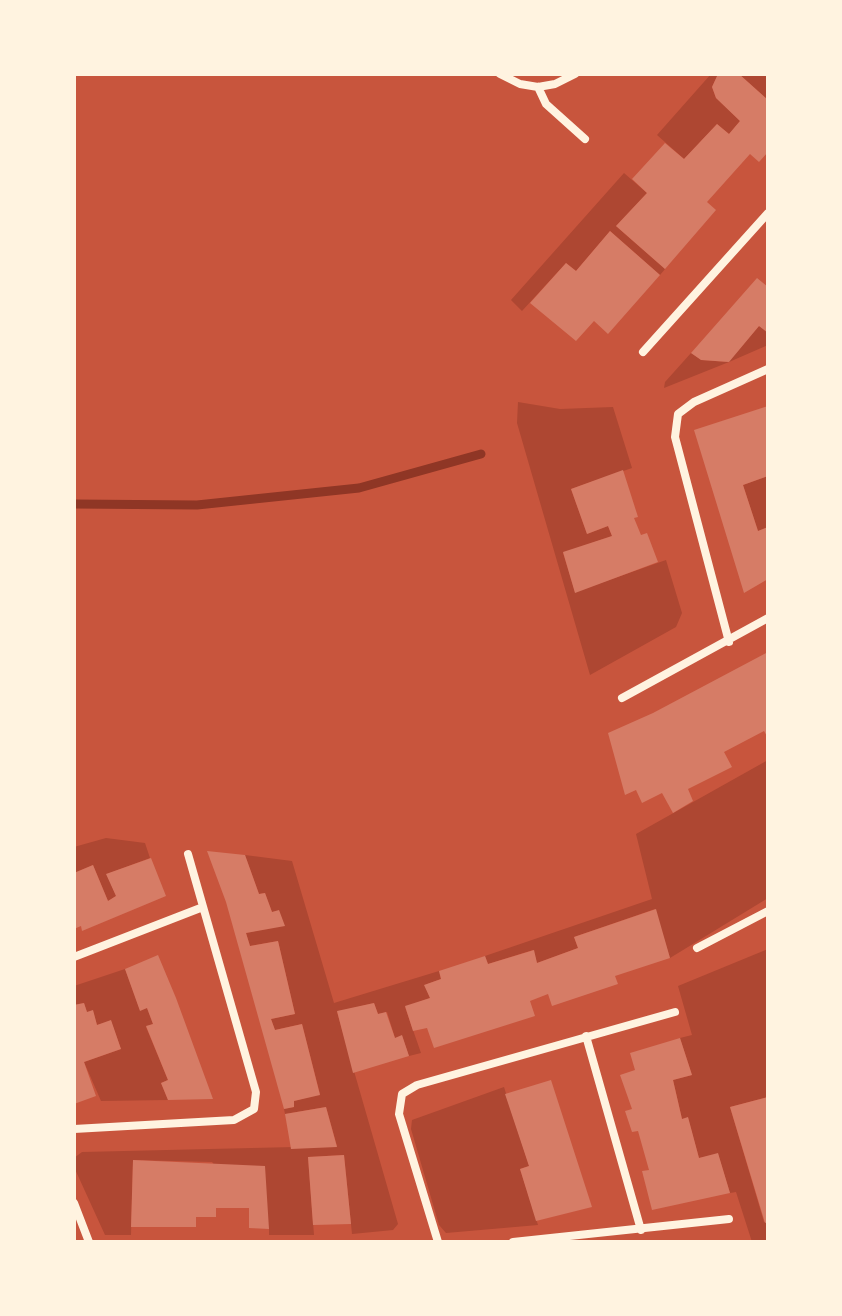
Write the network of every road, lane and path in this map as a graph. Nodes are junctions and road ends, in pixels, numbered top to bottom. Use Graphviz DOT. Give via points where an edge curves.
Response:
graph roads {
  1 [pos="500,74"];
  2 [pos="575,74"];
  3 [pos="538,87"];
  4 [pos="585,139"];
  5 [pos="768,213"];
  6 [pos="643,352"];
  7 [pos="768,369"];
  8 [pos="768,618"];
  9 [pos="729,642"];
  10 [pos="622,698"];
  11 [pos="188,854"];
  12 [pos="203,907"];
  13 [pos="768,911"];
  14 [pos="697,948"];
  15 [pos="74,957"];
  16 [pos="675,1012"];
  17 [pos="586,1036"];
  18 [pos="74,1129"];
  19 [pos="74,1203"];
  20 [pos="729,1219"];
  21 [pos="641,1230"];
  22 [pos="89,1242"];
  23 [pos="438,1242"];
  24 [pos="513,1242"];
  1 -- 3 [label="street"];
  2 -- 3 [label="street"];
  3 -- 4 [label="street" via="546,104"];
  5 -- 6 [label="street"];
  7 -- 9 [label="street" via="678,414 675,437"];
  8 -- 9 [label="street"];
  9 -- 10 [label="street"];
  11 -- 12 [label="street"];
  12 -- 15 [label="street"];
  12 -- 18 [label="street" via="256,1092 254,1109 234,1120"];
  13 -- 14 [label="street"];
  16 -- 17 [label="street"];
  17 -- 21 [label="street"];
  17 -- 23 [label="street" via="417,1085 402,1094 399,1114"];
  19 -- 22 [label="street"];
  20 -- 21 [label="street"];
  21 -- 24 [label="street"];
}
